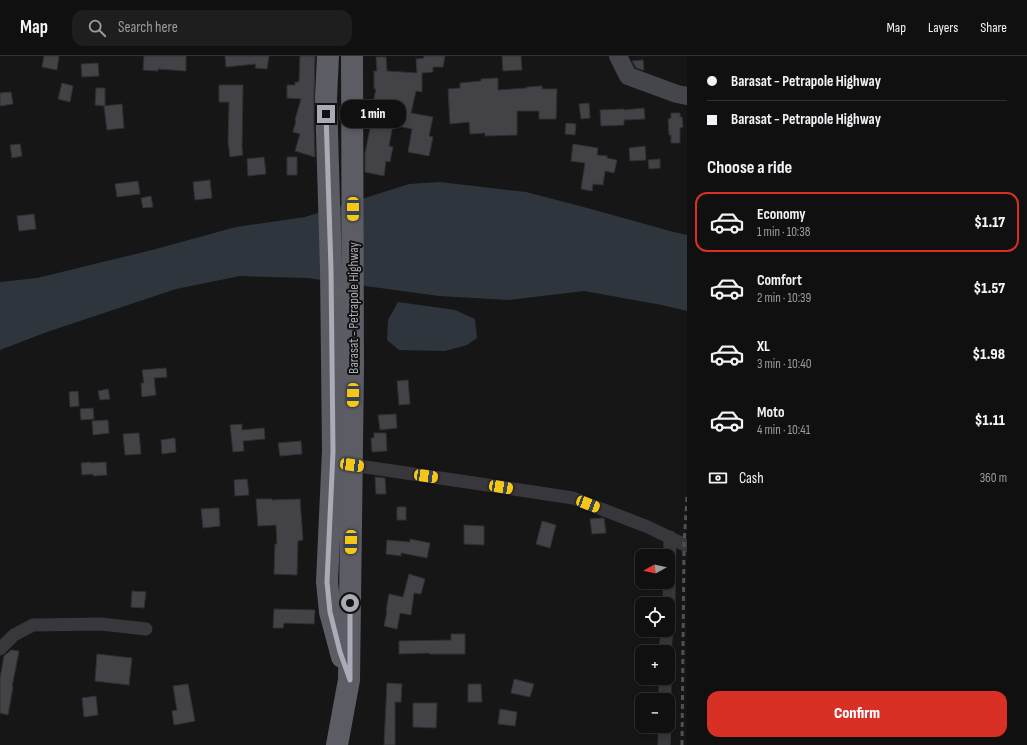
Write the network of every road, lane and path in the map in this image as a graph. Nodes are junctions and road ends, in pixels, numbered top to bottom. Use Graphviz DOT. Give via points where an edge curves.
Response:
graph roads {
  1 [pos="328,56"];
  2 [pos="352,56"];
  3 [pos="618,56"];
  4 [pos="687,96"];
  5 [pos="352,465"];
  6 [pos="670,537"];
  7 [pos="687,546"];
  8 [pos="669,597"];
  9 [pos="146,629"];
  10 [pos="0,649"];
  11 [pos="350,680"];
  12 [pos="665,733"];
  13 [pos="337,745"];
  14 [pos="664,745"];
  1 -- 11 [label="highway, Barasat - Petrapole Highway" via="326,98 333,452 327,582 330,612"];
  2 -- 5 [label="highway, Barasat - Petrapole Highway"];
  3 -- 4 [label="main road" via="628,76"];
  5 -- 6 [label="street" via="573,498"];
  5 -- 11 [label="highway, Barasat - Petrapole Highway"];
  6 -- 7 [label="street"];
  6 -- 8 [label="street"];
  9 -- 10 [label="street" via="101,624 33,625 14,635"];
  11 -- 13 [label="highway, Barasat - Petrapole Highway"];
  12 -- 14 [label="street"];
}
